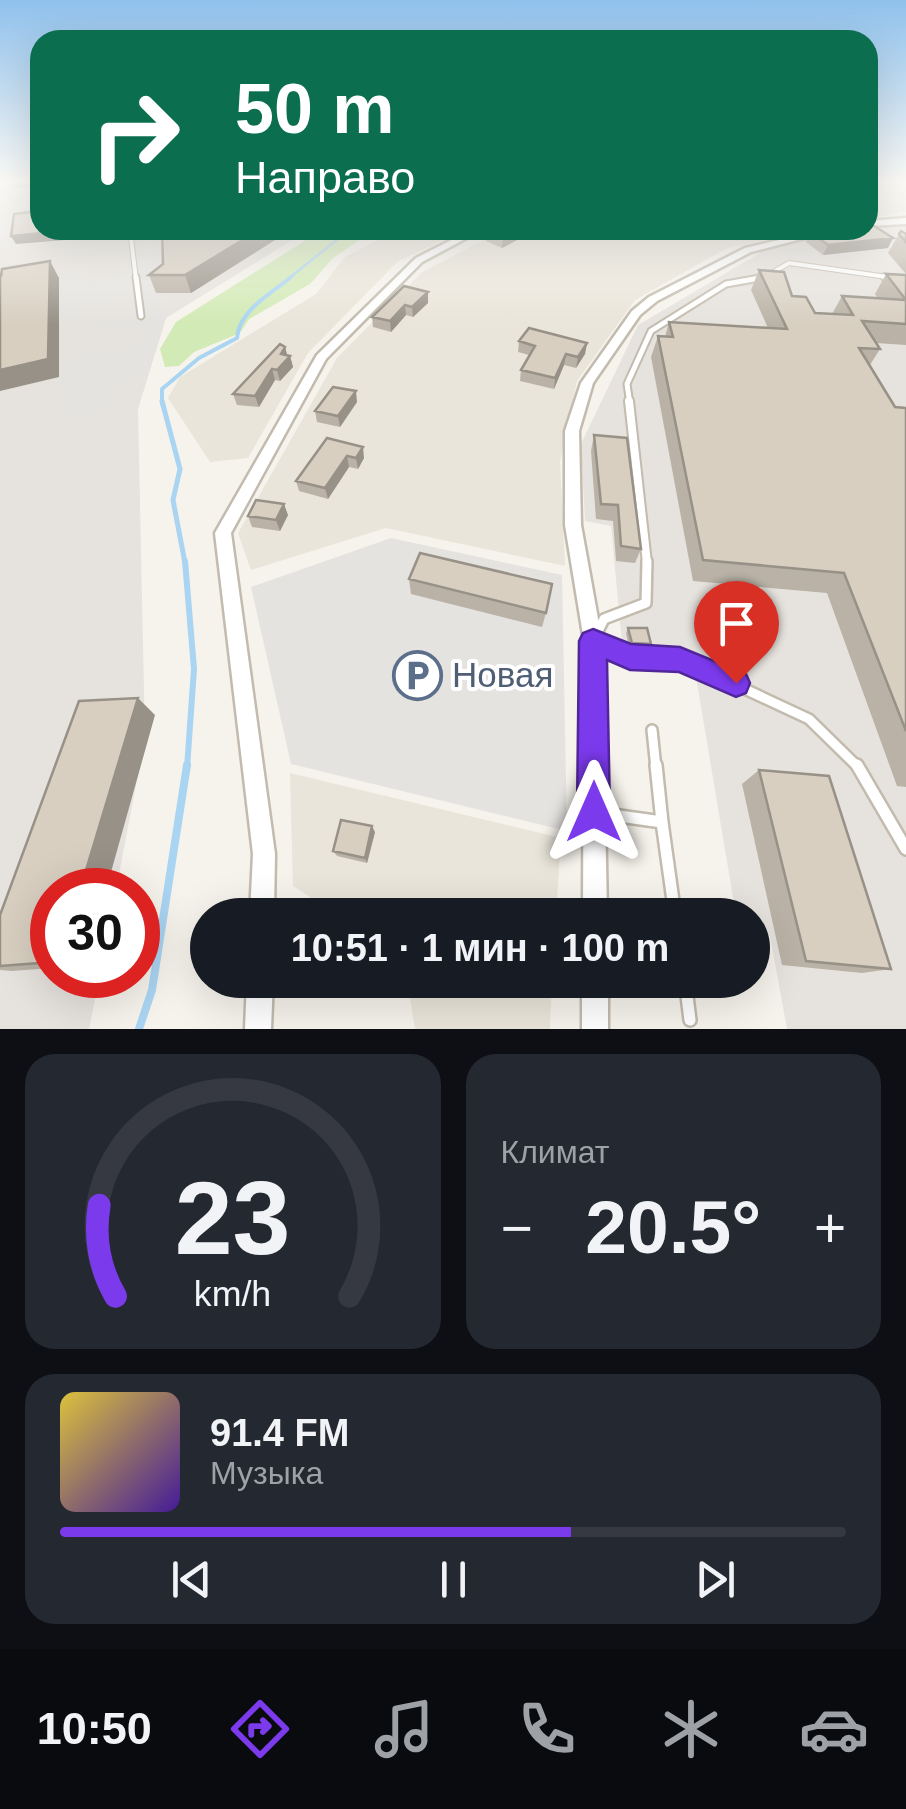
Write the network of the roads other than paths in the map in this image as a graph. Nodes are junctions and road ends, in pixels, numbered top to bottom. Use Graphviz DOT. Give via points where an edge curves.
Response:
graph roads {
  1 [pos="131,240"];
  2 [pos="458,240"];
  3 [pos="790,240"];
  4 [pos="906,280"];
  5 [pos="141,316"];
  6 [pos="593,641"];
  7 [pos="652,730"];
  8 [pos="594,812"];
  9 [pos="662,822"];
  10 [pos="906,849"];
  11 [pos="263,898"];
  12 [pos="594,898"];
  13 [pos="673,898"];
  14 [pos="259,998"];
  15 [pos="595,998"];
  16 [pos="687,998"];
  17 [pos="690,1020"];
  18 [pos="258,1029"];
  19 [pos="595,1029"];
  1 -- 5 [label="lane"];
  2 -- 11 [label="street" via="419,260 321,357 224,533 264,854"];
  3 -- 6 [label="street" via="748,250 653,300 636,312 587,383 572,431 573,525"];
  4 -- 6 [label="lane" via="789,263 758,282 726,284 651,331 627,384 647,538 646,603 604,619"];
  6 -- 8 [label="street"];
  6 -- 10 [label="lane" via="630,657 680,659 808,719 856,763"];
  7 -- 9 [label="lane"];
  8 -- 9 [label="lane"];
  8 -- 12 [label="street"];
  9 -- 13 [label="lane"];
  14 -- 18 [label="street"];
  15 -- 19 [label="street"];
  16 -- 17 [label="lane"];
}
